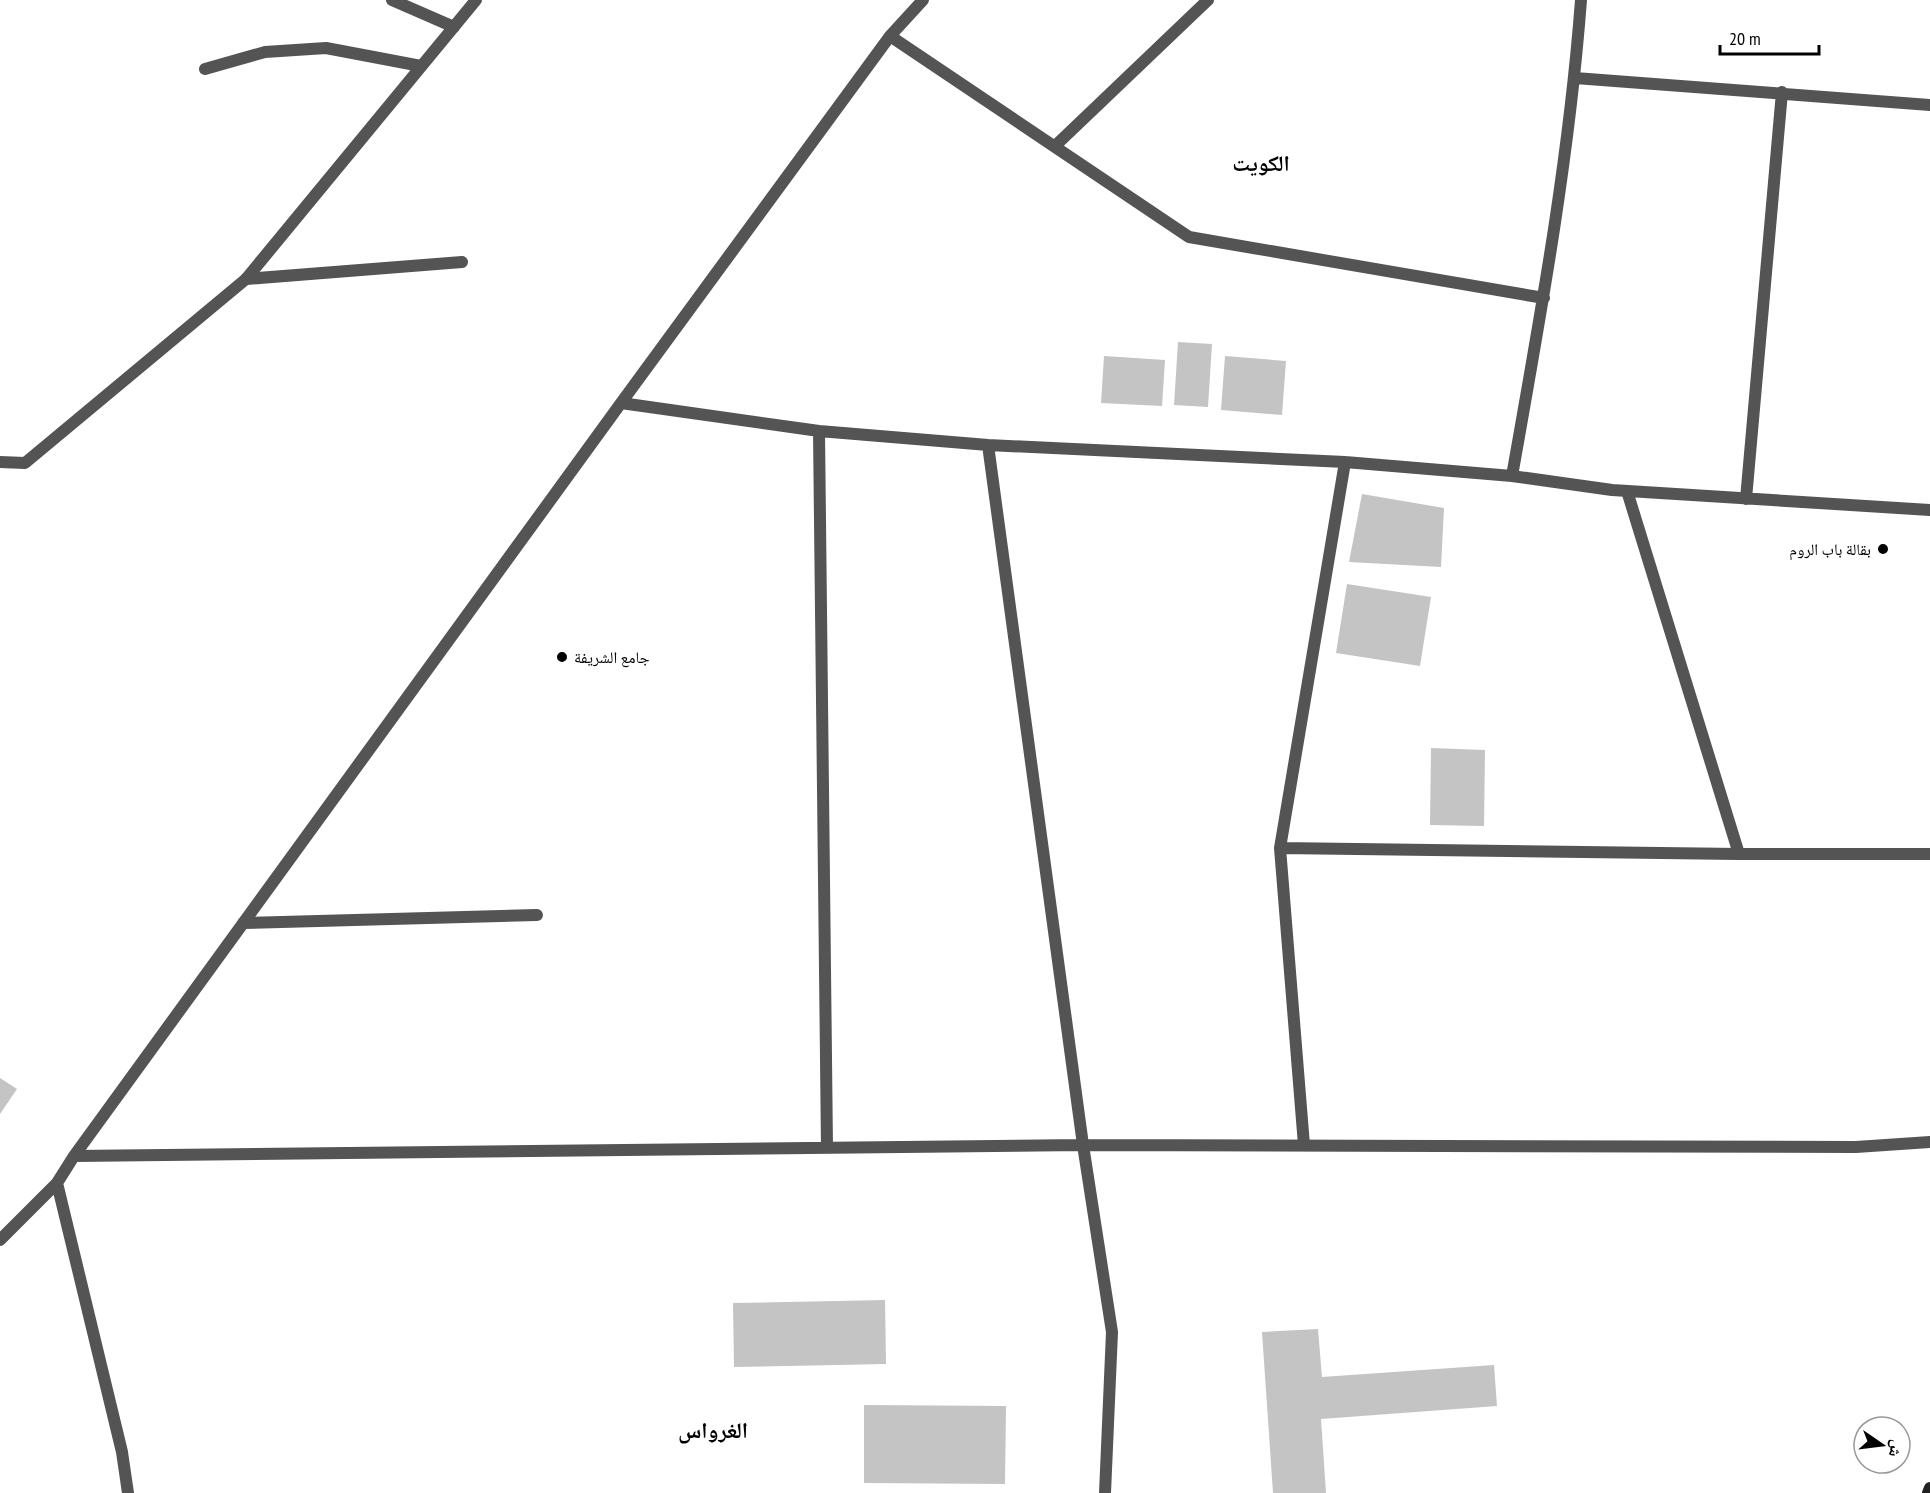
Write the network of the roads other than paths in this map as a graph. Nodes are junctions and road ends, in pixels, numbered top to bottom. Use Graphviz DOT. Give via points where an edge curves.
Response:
graph roads {
  1 [pos="392,0"];
  2 [pos="476,0"];
  3 [pos="923,0"];
  4 [pos="1208,0"];
  5 [pos="1581,0"];
  6 [pos="454,27"];
  7 [pos="890,36"];
  8 [pos="421,66"];
  9 [pos="205,69"];
  10 [pos="1575,78"];
  11 [pos="1782,92"];
  12 [pos="1930,105"];
  13 [pos="1055,146"];
  14 [pos="462,262"];
  15 [pos="246,279"];
  16 [pos="1544,297"];
  17 [pos="621,403"];
  18 [pos="819,431"];
  19 [pos="988,446"];
  20 [pos="0,462"];
  21 [pos="1345,462"];
  22 [pos="1512,476"];
  23 [pos="1627,491"];
  24 [pos="1746,499"];
  25 [pos="1930,510"];
  26 [pos="1280,848"];
  27 [pos="1739,854"];
  28 [pos="1930,854"];
  29 [pos="537,915"];
  30 [pos="243,923"];
  31 [pos="1930,1142"];
  32 [pos="1083,1145"];
  33 [pos="1304,1145"];
  34 [pos="827,1148"];
  35 [pos="74,1156"];
  36 [pos="57,1183"];
  37 [pos="0,1240"];
  38 [pos="1930,1488"];
  39 [pos="128,1493"];
  40 [pos="1105,1493"];
  41 [pos="1928,1493"];
  1 -- 6 [label="street"];
  2 -- 6 [label="street"];
  3 -- 7 [label="street"];
  4 -- 13 [label="street"];
  5 -- 10 [label="street"];
  6 -- 8 [label="street"];
  7 -- 13 [label="street"];
  7 -- 17 [label="street"];
  8 -- 9 [label="street" via="326,48 265,51"];
  8 -- 15 [label="street"];
  10 -- 11 [label="street"];
  10 -- 16 [label="street"];
  11 -- 12 [label="street"];
  11 -- 24 [label="street"];
  13 -- 16 [label="street" via="1189,237"];
  14 -- 15 [label="street"];
  15 -- 20 [label="street" via="25,463"];
  16 -- 22 [label="street"];
  17 -- 18 [label="street"];
  17 -- 30 [label="street"];
  18 -- 19 [label="street"];
  18 -- 34 [label="street"];
  19 -- 21 [label="street"];
  19 -- 32 [label="street"];
  21 -- 22 [label="street"];
  21 -- 26 [label="street"];
  22 -- 23 [label="street"];
  23 -- 24 [label="street"];
  23 -- 27 [label="street"];
  24 -- 25 [label="street"];
  26 -- 27 [label="street"];
  26 -- 33 [label="street"];
  27 -- 28 [label="street"];
  29 -- 30 [label="street"];
  30 -- 35 [label="street"];
  31 -- 33 [label="street" via="1856,1148"];
  32 -- 33 [label="street"];
  32 -- 34 [label="street"];
  32 -- 40 [label="street" via="1113,1332"];
  34 -- 35 [label="street"];
  35 -- 36 [label="street"];
  36 -- 37 [label="street"];
  36 -- 39 [label="street" via="122,1452"];
  38 -- 41 [label="street"];
}
